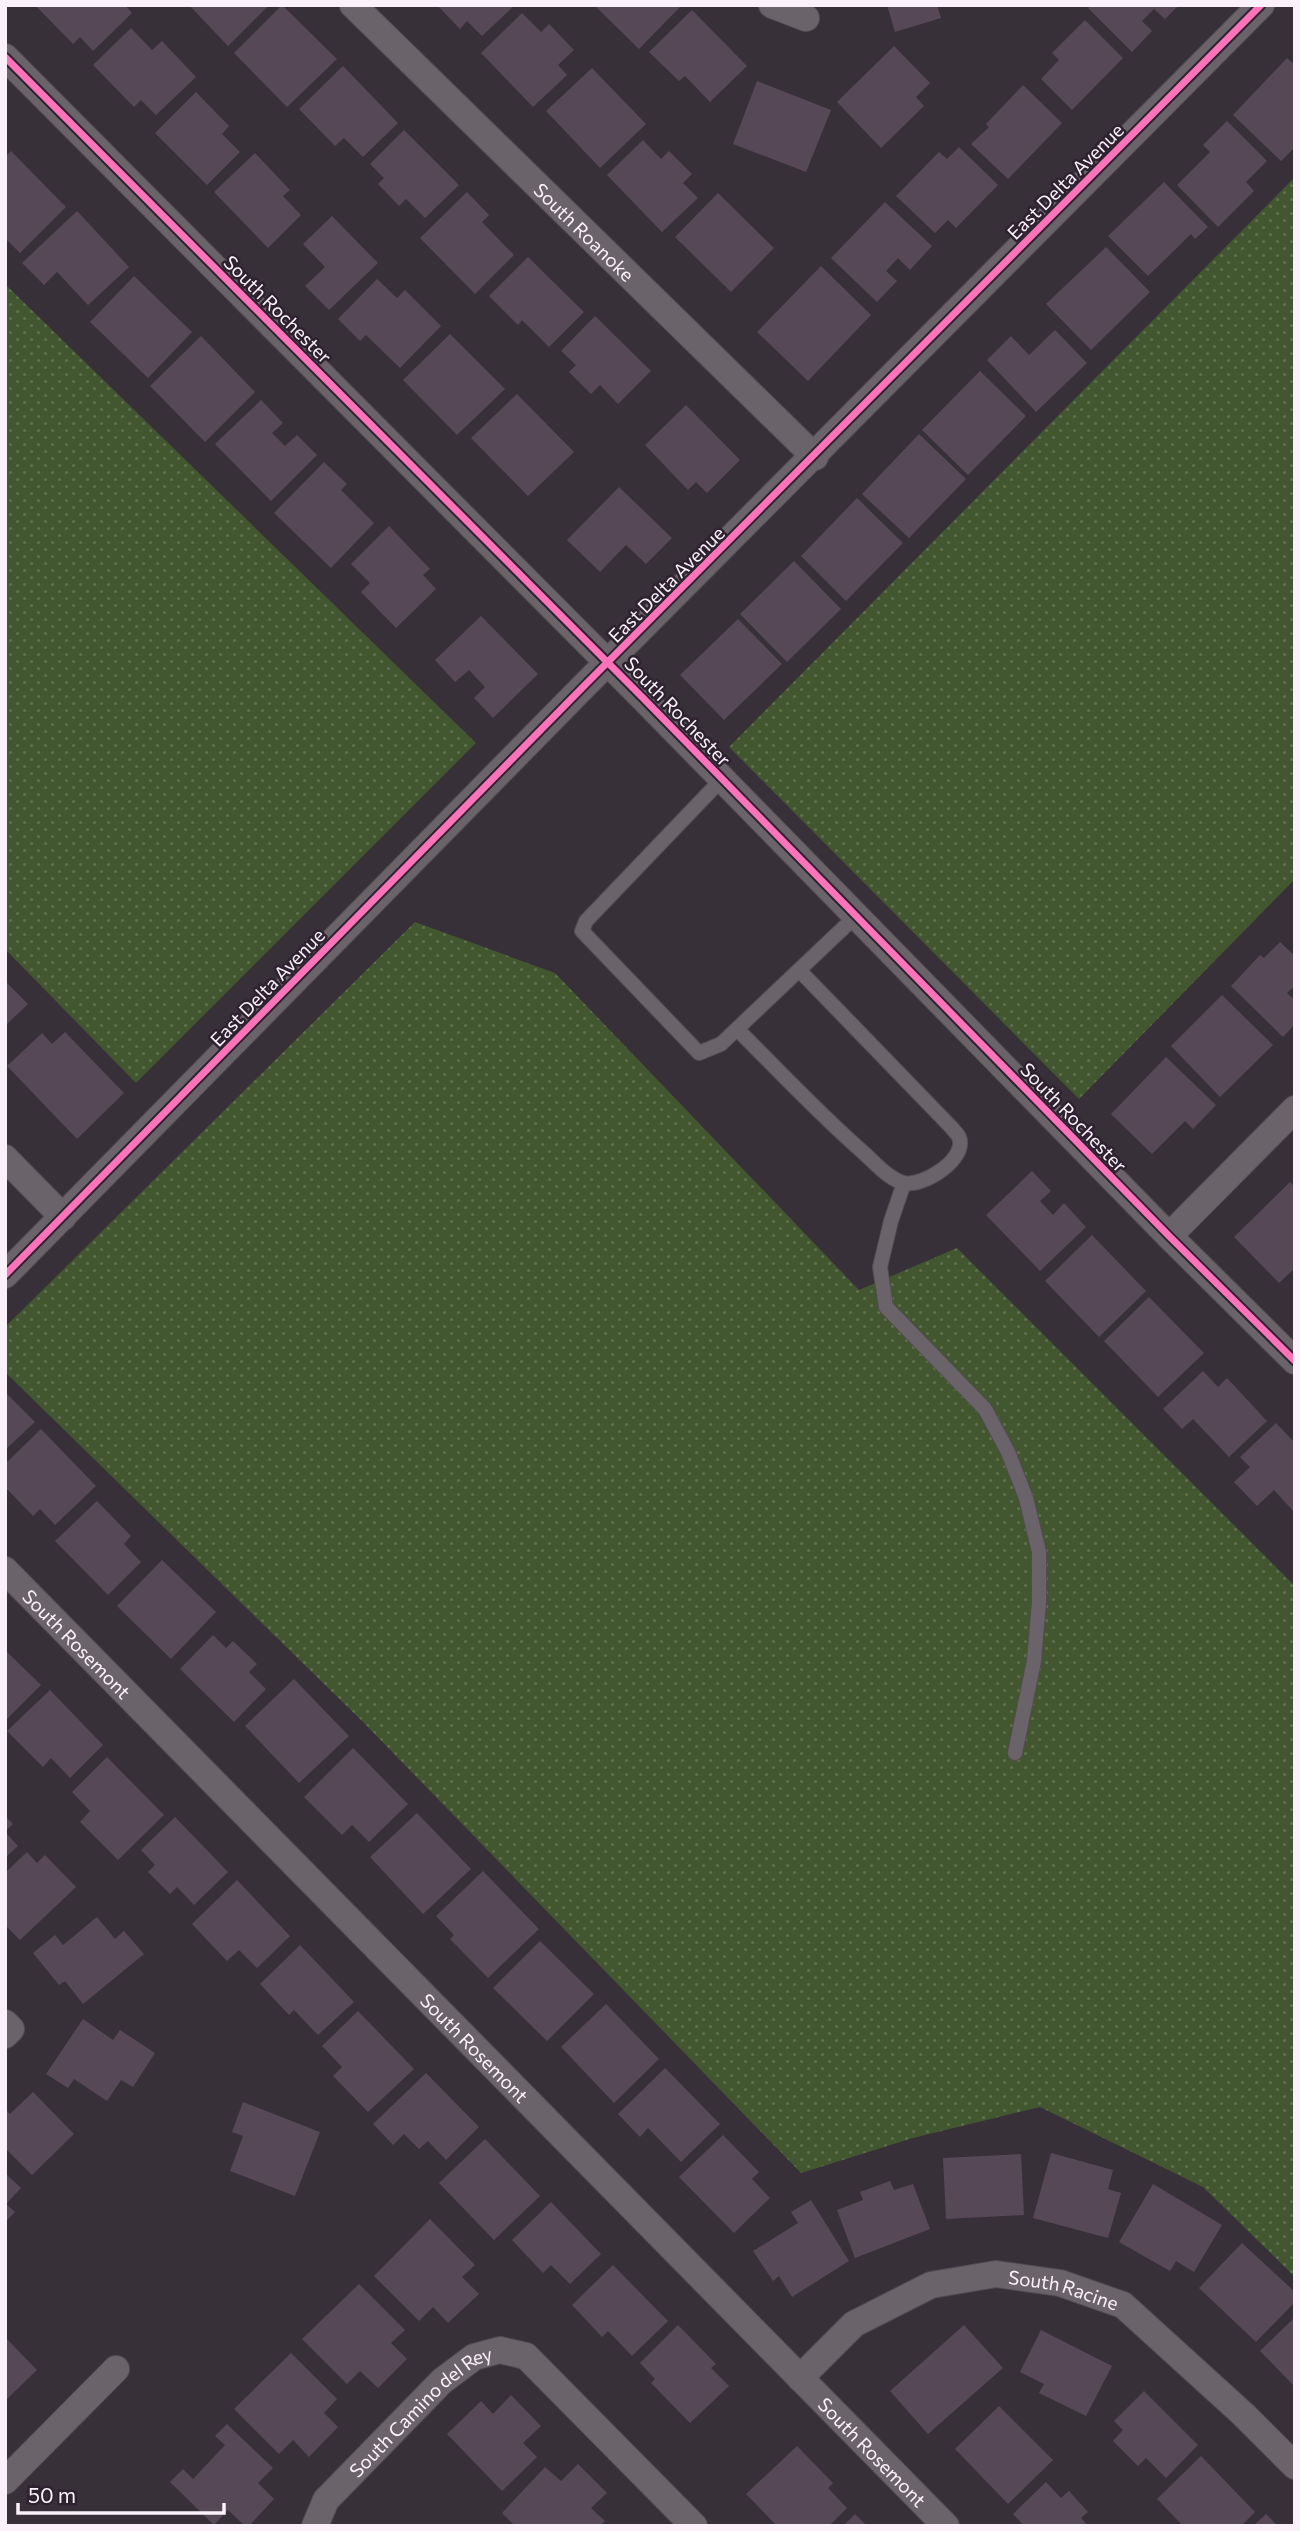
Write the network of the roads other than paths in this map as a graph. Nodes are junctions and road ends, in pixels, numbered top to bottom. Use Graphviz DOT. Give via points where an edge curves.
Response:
graph roads {
  1 [pos="353,5"];
  2 [pos="772,5"];
  3 [pos="1261,5"];
  4 [pos="806,18"];
  5 [pos="5,57"];
  6 [pos="815,457"];
  7 [pos="608,663"];
  8 [pos="722,779"];
  9 [pos="856,916"];
  10 [pos="799,970"];
  11 [pos="737,1029"];
  12 [pos="1295,1109"];
  13 [pos="5,1158"];
  14 [pos="904,1183"];
  15 [pos="63,1217"];
  16 [pos="1169,1236"];
  17 [pos="5,1275"];
  18 [pos="1295,1362"];
  19 [pos="5,1570"];
  20 [pos="1015,1753"];
  21 [pos="116,2369"];
  22 [pos="800,2378"];
  23 [pos="1295,2466"];
  24 [pos="5,2481"];
  25 [pos="315,2526"];
  26 [pos="694,2526"];
  27 [pos="946,2526"];
  1 -- 6 [label="street, South Roanoke"];
  2 -- 4 [label="street"];
  3 -- 6 [label="street, East Delta Avenue"];
  5 -- 7 [label="street, South Rochester"];
  6 -- 7 [label="street, East Delta Avenue"];
  7 -- 8 [label="street, South Rochester"];
  7 -- 15 [label="street, East Delta Avenue"];
  8 -- 9 [label="street, South Rochester"];
  8 -- 11 [label="lane" via="586,921 582,931 699,1053 721,1044"];
  9 -- 10 [label="lane"];
  9 -- 16 [label="street, South Rochester"];
  10 -- 11 [label="lane"];
  10 -- 14 [label="lane" via="959,1138 953,1161 919,1182"];
  11 -- 14 [label="lane" via="838,1130"];
  12 -- 16 [label="street"];
  13 -- 15 [label="street"];
  14 -- 20 [label="lane" via="880,1267 886,1307 985,1409 1009,1452 1039,1552 1034,1661"];
  15 -- 17 [label="street, East Delta Avenue"];
  16 -- 18 [label="street, South Rochester"];
  19 -- 22 [label="street, South Rosemont"];
  21 -- 24 [label="street"];
  22 -- 23 [label="street, South Racine" via="854,2324 931,2285 996,2274 1060,2283 1123,2305"];
  22 -- 27 [label="street, South Rosemont"];
  25 -- 26 [label="street, South Camino del Rey" via="327,2500 442,2381 474,2357 500,2350 526,2356"];
}
